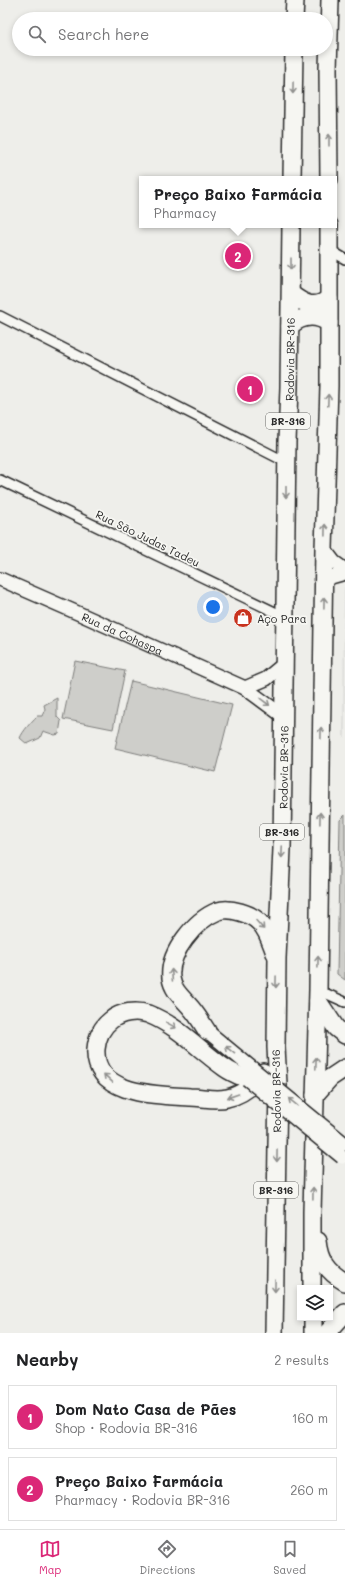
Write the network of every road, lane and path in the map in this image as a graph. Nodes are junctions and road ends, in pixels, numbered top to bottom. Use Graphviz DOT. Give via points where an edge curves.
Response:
graph roads {
  1 [pos="294,0"];
  2 [pos="330,0"];
  3 [pos="294,12"];
  4 [pos="330,12"];
  5 [pos="294,56"];
  6 [pos="328,56"];
  7 [pos="292,176"];
  8 [pos="329,176"];
  9 [pos="291,228"];
  10 [pos="329,228"];
  11 [pos="330,250"];
  12 [pos="345,259"];
  13 [pos="291,294"];
  14 [pos="329,298"];
  15 [pos="0,316"];
  16 [pos="329,323"];
  17 [pos="290,326"];
  18 [pos="286,462"];
  19 [pos="0,480"];
  20 [pos="324,549"];
  21 [pos="345,570"];
  22 [pos="345,573"];
  23 [pos="0,579"];
  24 [pos="324,583"];
  25 [pos="285,618"];
  26 [pos="284,664"];
  27 [pos="246,688"];
  28 [pos="283,716"];
  29 [pos="277,958"];
  30 [pos="318,995"];
  31 [pos="345,1002"];
  32 [pos="207,1031"];
  33 [pos="345,1036"];
  34 [pos="276,1047"];
  35 [pos="345,1068"];
  36 [pos="250,1074"];
  37 [pos="315,1095"];
  38 [pos="344,1156"];
  39 [pos="312,1212"];
  40 [pos="345,1282"];
  41 [pos="312,1285"];
  42 [pos="345,1313"];
  43 [pos="313,1321"];
  44 [pos="274,1333"];
  45 [pos="313,1333"];
  46 [pos="327,1333"];
  1 -- 3 [label="highway"];
  4 -- 2 [label="highway, one-way"];
  5 -- 7 [label="highway, one-way"];
  8 -- 6 [label="highway, one-way"];
  9 -- 13 [label="highway, Rodovia BR-316 / BR-316, one-way"];
  10 -- 11 [label="highway, BR-316"];
  11 -- 12 [label="street"];
  11 -- 14 [label="highway, BR-316"];
  13 -- 14 [label="highway" via="303,303 312,305 321,304"];
  13 -- 17 [label="highway, Rodovia BR-316 / BR-316"];
  14 -- 16 [label="highway, BR-316"];
  15 -- 18 [label="street"];
  16 -- 17 [label="highway" via="322,318 307,316"];
  20 -- 16 [label="highway, BR-316, one-way"];
  17 -- 18 [label="highway, Rodovia BR-316 / BR-316"];
  18 -- 25 [label="highway, Rodovia BR-316 / BR-316, one-way"];
  19 -- 25 [label="street, Rua São Judas Tadeu"];
  20 -- 21 [label="street" via="334,562"];
  20 -- 24 [label="highway, BR-316"];
  22 -- 24 [label="street"];
  23 -- 27 [label="street, Rua da Cohaspa"];
  30 -- 24 [label="highway, BR-316, one-way"];
  25 -- 26 [label="highway, Rodovia BR-316 / BR-316"];
  26 -- 27 [label="street" via="266,679"];
  26 -- 28 [label="highway, Rodovia BR-316 / BR-316"];
  27 -- 28 [label="street, Rua da Cohaspa, one-way"];
  28 -- 29 [label="highway, Rodovia BR-316 / BR-316, one-way" via="282,848"];
  32 -- 29 [label="highway, one-way" via="195,1012 175,990 171,978 173,960 194,928 205,918 219,911 248,914 260,923"];
  29 -- 34 [label="highway, Rodovia BR-316 / BR-316, one-way"];
  30 -- 31 [label="street"];
  30 -- 33 [label="highway" via="336,1028"];
  37 -- 30 [label="highway, BR-316, one-way"];
  36 -- 32 [label="street, one-way"];
  34 -- 36 [label="highway, one-way" via="257,1080 242,1093 226,1099 150,1094 117,1085 107,1078 100,1068 96,1054 97,1041 104,1028 114,1018 125,1013 139,1012 175,1027 226,1069"];
  34 -- 44 [label="highway, Rodovia BR-316 / BR-316, one-way" via="278,1092"];
  35 -- 37 [label="highway" via="330,1078"];
  36 -- 38 [label="street, bridge"];
  39 -- 37 [label="highway, BR-316, one-way"];
  39 -- 40 [label="highway" via="319,1250 327,1268"];
  39 -- 41 [label="highway, BR-316"];
  42 -- 46 [label="highway"];
  43 -- 45 [label="highway"];
}
